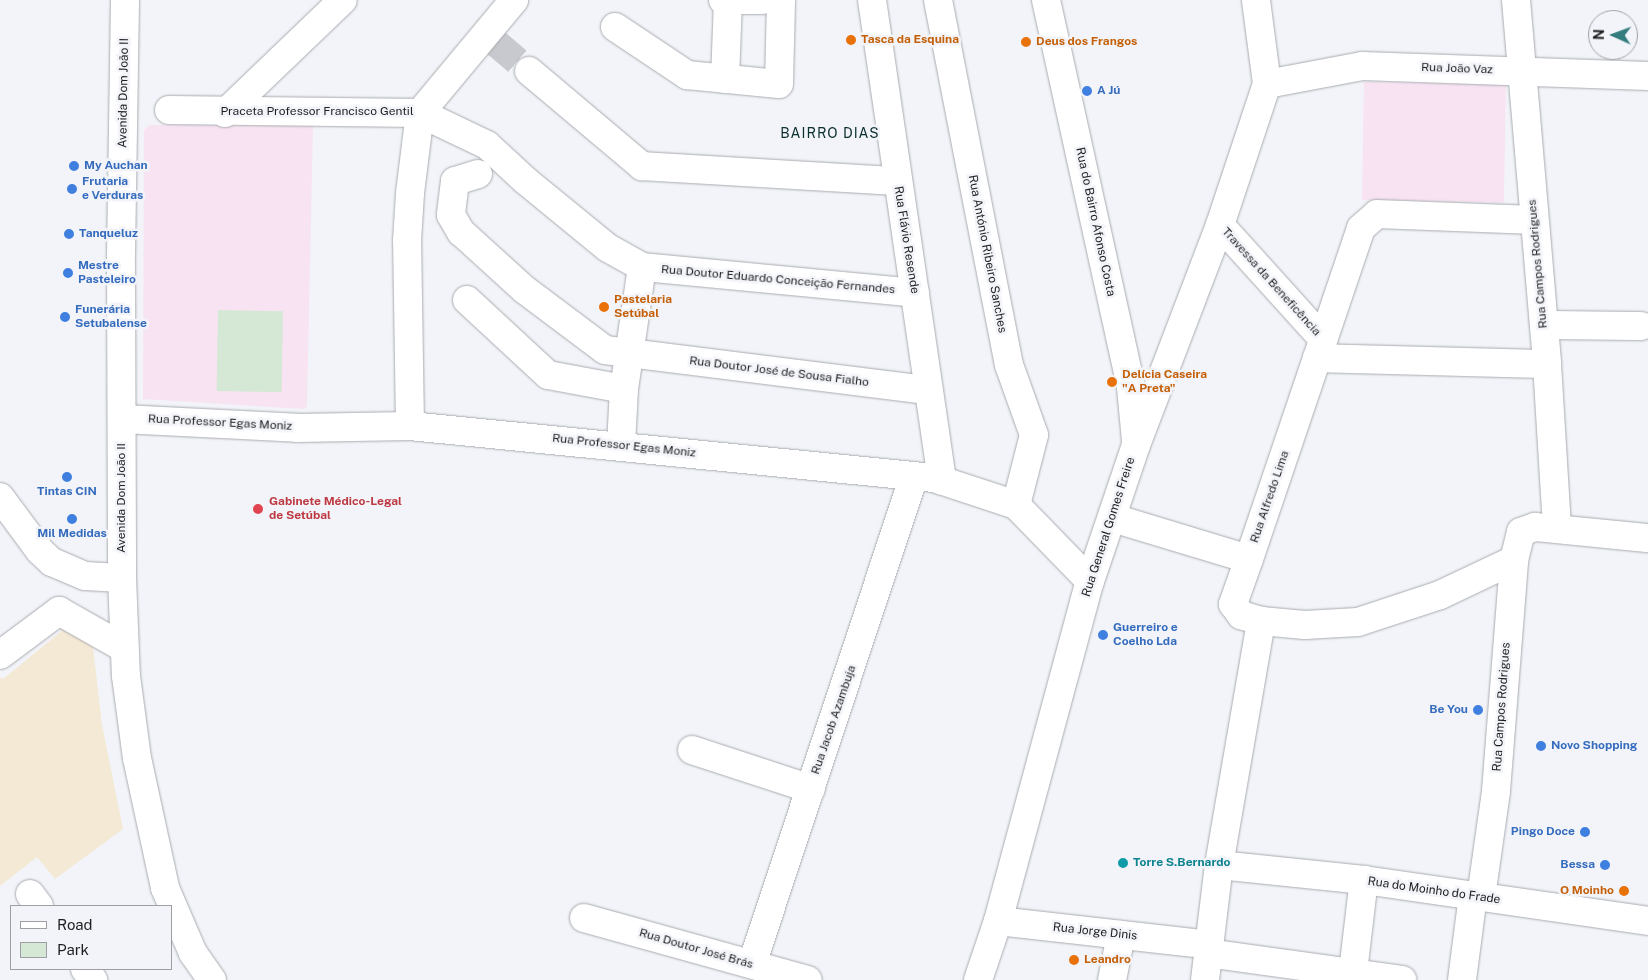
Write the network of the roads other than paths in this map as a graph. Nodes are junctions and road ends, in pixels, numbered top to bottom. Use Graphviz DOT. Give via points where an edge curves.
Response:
graph roads {
  1 [pos="125,0"];
  2 [pos="342,0"];
  3 [pos="514,0"];
  4 [pos="762,0"];
  5 [pos="781,0"];
  6 [pos="872,0"];
  7 [pos="938,0"];
  8 [pos="1046,0"];
  9 [pos="1256,0"];
  10 [pos="1516,0"];
  11 [pos="726,1"];
  12 [pos="615,27"];
  13 [pos="529,71"];
  14 [pos="1521,71"];
  15 [pos="1648,76"];
  16 [pos="725,79"];
  17 [pos="1267,84"];
  18 [pos="169,110"];
  19 [pos="225,113"];
  20 [pos="420,113"];
  21 [pos="478,174"];
  22 [pos="896,181"];
  23 [pos="1534,220"];
  24 [pos="1220,225"];
  25 [pos="642,267"];
  26 [pos="915,293"];
  27 [pos="467,300"];
  28 [pos="1544,325"];
  29 [pos="1641,326"];
  30 [pos="1320,349"];
  31 [pos="630,352"];
  32 [pos="1547,364"];
  33 [pos="1131,388"];
  34 [pos="1159,388"];
  35 [pos="624,389"];
  36 [pos="928,390"];
  37 [pos="122,419"];
  38 [pos="410,426"];
  39 [pos="621,445"];
  40 [pos="1136,445"];
  41 [pos="930,478"];
  42 [pos="0,497"];
  43 [pos="1016,505"];
  44 [pos="1113,518"];
  45 [pos="1546,528"];
  46 [pos="1648,538"];
  47 [pos="1249,559"];
  48 [pos="1514,560"];
  49 [pos="122,578"];
  50 [pos="1090,581"];
  51 [pos="1261,621"];
  52 [pos="124,648"];
  53 [pos="0,655"];
  54 [pos="692,750"];
  55 [pos="811,789"];
  56 [pos="1219,864"];
  57 [pos="1364,880"];
  58 [pos="1477,896"];
  59 [pos="584,918"];
  60 [pos="1648,921"];
  61 [pos="998,922"];
  62 [pos="1121,935"];
  63 [pos="1193,943"];
  64 [pos="1222,955"];
  65 [pos="752,964"];
  66 [pos="1352,977"];
  67 [pos="212,980"];
  68 [pos="808,980"];
  69 [pos="978,980"];
  70 [pos="1112,980"];
  71 [pos="1205,980"];
  72 [pos="1402,980"];
  73 [pos="1462,980"];
  1 -- 37 [label="street, Avenida Dom João II"];
  2 -- 19 [label="street"];
  3 -- 20 [label="street" via="491,38"];
  4 -- 11 [label="street"];
  5 -- 16 [label="street" via="779,84"];
  6 -- 22 [label="street, Rua Flávio Resende"];
  7 -- 43 [label="street, Rua António Ribeiro Sanches" via="1009,365 1034,435"];
  8 -- 33 [label="street, Rua do Bairro Afonso Costa"];
  9 -- 17 [label="street"];
  10 -- 14 [label="street, Rua Campos Rodrigues"];
  11 -- 16 [label="street"];
  12 -- 16 [label="street" via="687,76"];
  13 -- 22 [label="street" via="642,166"];
  14 -- 15 [label="street, Rua João Vaz"];
  14 -- 17 [label="street, Rua João Vaz" via="1362,66"];
  14 -- 23 [label="street, Rua Campos Rodrigues"];
  17 -- 24 [label="street, Rua General Gomes Freire"];
  18 -- 19 [label="street, Praceta Professor Francisco Gentil"];
  19 -- 20 [label="street, Praceta Professor Francisco Gentil"];
  20 -- 25 [label="street" via="487,145 608,248"];
  20 -- 38 [label="street, Praceta Professor Francisco Gentil" via="407,241"];
  21 -- 31 [label="street, Rua Doutor José de Sousa Fialho" via="456,181 451,215 461,232 524,290 605,350"];
  22 -- 26 [label="street, Rua Flávio Resende"];
  23 -- 28 [label="street, Rua Campos Rodrigues"];
  23 -- 30 [label="street, Rua Alfredo Lima" via="1377,214 1361,228"];
  24 -- 30 [label="street, Travessa da Beneficência"];
  24 -- 34 [label="street, Rua General Gomes Freire"];
  25 -- 26 [label="street, Rua Doutor Eduardo Conceição Fernandes"];
  25 -- 31 [label="street"];
  26 -- 36 [label="street, Rua Flávio Resende"];
  27 -- 35 [label="street" via="548,375"];
  28 -- 29 [label="street"];
  28 -- 32 [label="street, Rua Campos Rodrigues"];
  30 -- 32 [label="street"];
  30 -- 47 [label="street, Rua Alfredo Lima"];
  31 -- 35 [label="street"];
  31 -- 36 [label="street, Rua Doutor José de Sousa Fialho"];
  32 -- 45 [label="street, Rua Campos Rodrigues"];
  33 -- 34 [label="street" via="1144,393"];
  33 -- 40 [label="street, Rua do Bairro Afonso Costa"];
  34 -- 40 [label="street, Rua General Gomes Freire"];
  35 -- 39 [label="street"];
  36 -- 41 [label="street, Rua Flávio Resende"];
  37 -- 38 [label="street, Rua Professor Egas Moniz" via="297,428"];
  37 -- 49 [label="street, Avenida Dom João II"];
  38 -- 39 [label="street, Rua Professor Egas Moniz"];
  39 -- 41 [label="street, Rua Professor Egas Moniz"];
  40 -- 44 [label="street, Rua General Gomes Freire"];
  41 -- 43 [label="street, Rua Professor Egas Moniz"];
  41 -- 55 [label="street, Rua Jacob Azambuja"];
  42 -- 49 [label="street" via="52,562 85,576"];
  43 -- 50 [label="street, Rua Professor Egas Moniz"];
  44 -- 47 [label="street, Rua Alfredo Lima"];
  44 -- 50 [label="street, Rua General Gomes Freire"];
  45 -- 46 [label="street"];
  45 -- 48 [label="street, Rua Campos Rodrigues" via="1521,532"];
  47 -- 51 [label="street" via="1233,604 1241,615"];
  48 -- 51 [label="street" via="1440,595 1358,622 1305,626"];
  48 -- 58 [label="street, Rua Campos Rodrigues" via="1496,792"];
  49 -- 52 [label="street, Avenida Dom João II"];
  50 -- 61 [label="street, Rua General Gomes Freire"];
  51 -- 56 [label="street"];
  52 -- 53 [label="street" via="59,611"];
  52 -- 67 [label="street, Avenida Dom João II" via="137,758 165,888 193,953"];
  54 -- 55 [label="street"];
  55 -- 65 [label="street, Rua Jacob Azambuja"];
  56 -- 57 [label="street, Rua do Moinho do Frade"];
  56 -- 71 [label="street"];
  57 -- 58 [label="street, Rua do Moinho do Frade"];
  57 -- 66 [label="street"];
  58 -- 60 [label="street, Rua do Moinho do Frade"];
  58 -- 73 [label="street, Rua Campos Rodrigues"];
  59 -- 65 [label="street, Rua Doutor José Brás"];
  61 -- 62 [label="street, Rua Jorge Dinis"];
  61 -- 69 [label="street, Rua General Gomes Freire"];
  62 -- 63 [label="street, Rua Jorge Dinis"];
  62 -- 70 [label="street"];
  64 -- 66 [label="street"];
  65 -- 68 [label="street, Rua Doutor José Brás"];
  66 -- 72 [label="street"];
}
